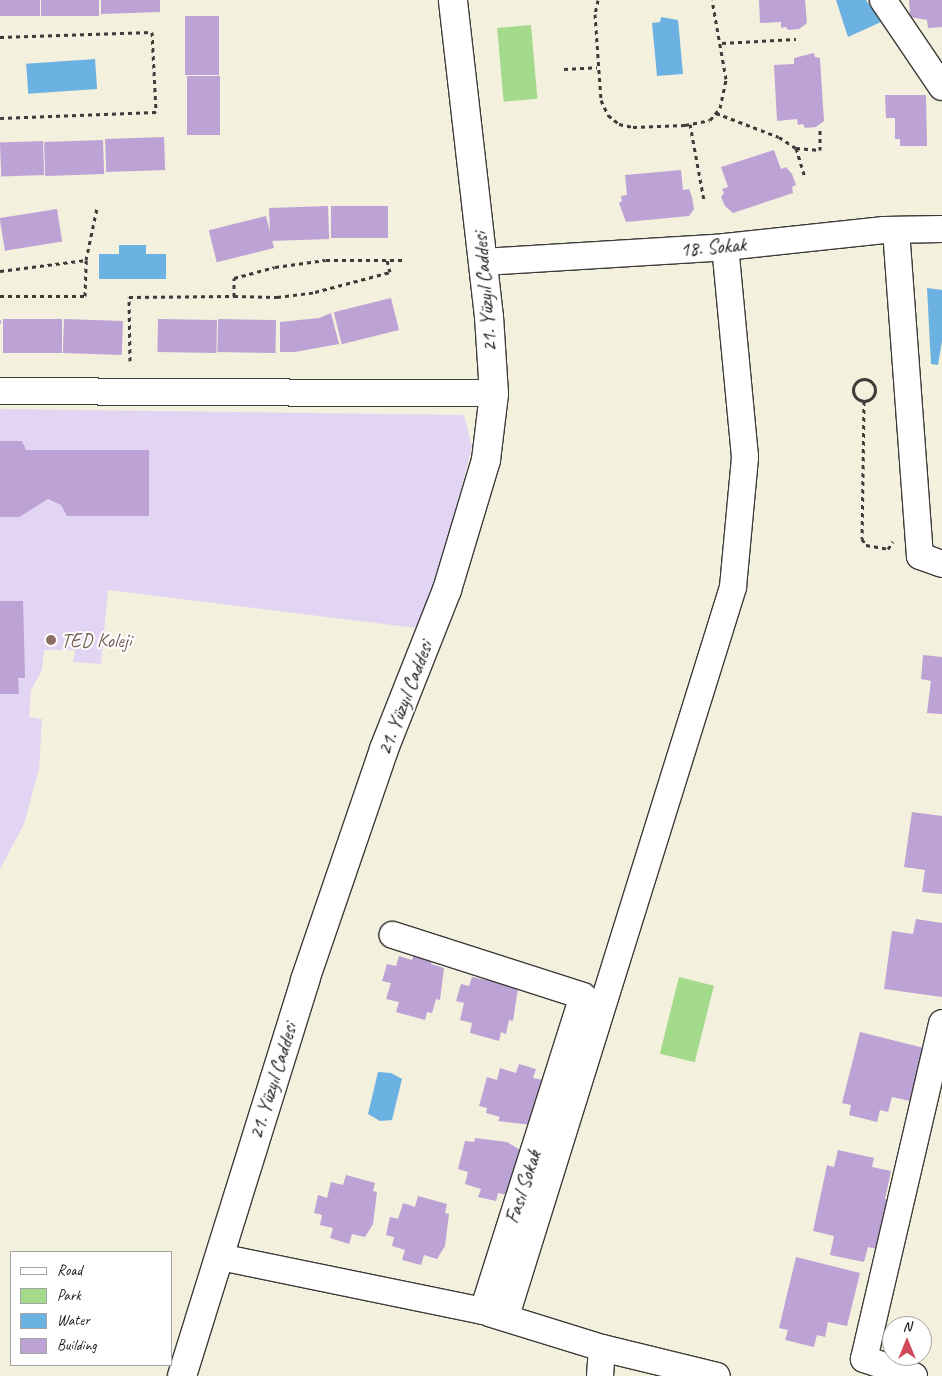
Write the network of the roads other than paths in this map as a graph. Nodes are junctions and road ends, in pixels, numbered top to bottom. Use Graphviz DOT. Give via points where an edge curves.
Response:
graph roads {
  1 [pos="454,0"];
  2 [pos="883,0"];
  3 [pos="942,87"];
  4 [pos="942,229"];
  5 [pos="896,230"];
  6 [pos="725,247"];
  7 [pos="483,262"];
  8 [pos="0,391"];
  9 [pos="494,394"];
  10 [pos="942,564"];
  11 [pos="393,935"];
  12 [pos="942,1023"];
  13 [pos="220,1257"];
  14 [pos="495,1314"];
  15 [pos="602,1348"];
  16 [pos="182,1376"];
  17 [pos="600,1376"];
  18 [pos="717,1376"];
  19 [pos="914,1376"];
  1 -- 7 [label="street, 21. Yüzyıl Caddesi"];
  2 -- 3 [label="street"];
  4 -- 5 [label="street, 18. Sokak"];
  5 -- 6 [label="street, 18. Sokak"];
  5 -- 10 [label="street" via="920,556"];
  6 -- 7 [label="street, 18. Sokak"];
  6 -- 14 [label="street" via="745,456 732,586"];
  7 -- 9 [label="street, 21. Yüzyıl Caddesi"];
  8 -- 9 [label="street"];
  9 -- 13 [label="street, 21. Yüzyıl Caddesi" via="486,460 447,590 384,749 308,971"];
  11 -- 14 [label="street, Fasıl Sokak" via="583,996"];
  12 -- 19 [label="street" via="864,1359"];
  13 -- 14 [label="street"];
  13 -- 16 [label="street, 21. Yüzyıl Caddesi"];
  14 -- 15 [label="street"];
  15 -- 17 [label="street"];
  15 -- 18 [label="street"];
}
